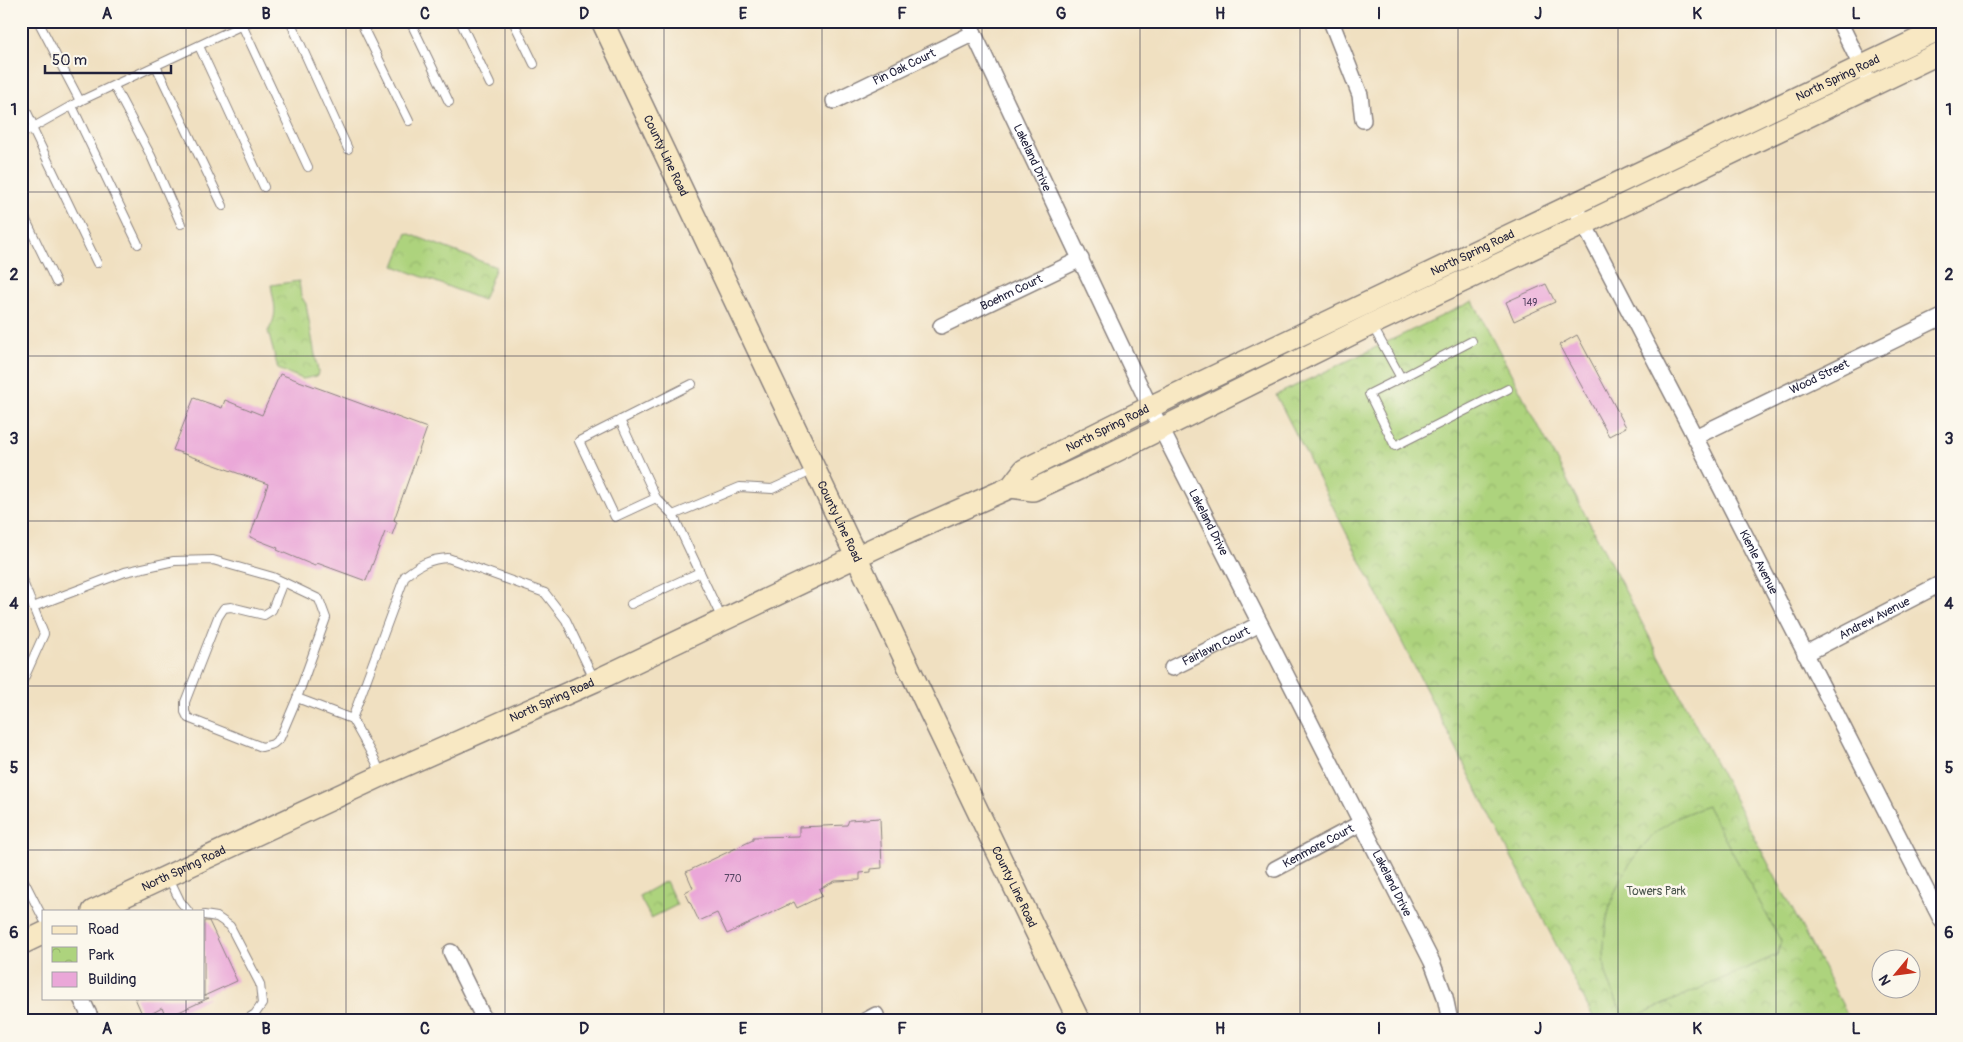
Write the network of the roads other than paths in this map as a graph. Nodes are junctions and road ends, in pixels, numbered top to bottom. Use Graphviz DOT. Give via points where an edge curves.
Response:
graph roads {
  1 [pos="38,21"];
  2 [pos="251,21"];
  3 [pos="290,21"];
  4 [pos="360,21"];
  5 [pos="410,21"];
  6 [pos="460,21"];
  7 [pos="513,21"];
  8 [pos="602,21"];
  9 [pos="1331,21"];
  10 [pos="1839,21"];
  11 [pos="242,25"];
  12 [pos="971,27"];
  13 [pos="1942,28"];
  14 [pos="199,46"];
  15 [pos="1942,52"];
  16 [pos="534,64"];
  17 [pos="156,66"];
  18 [pos="1866,77"];
  19 [pos="490,84"];
  20 [pos="114,86"];
  21 [pos="21,100"];
  22 [pos="834,100"];
  23 [pos="80,101"];
  24 [pos="449,102"];
  25 [pos="72,106"];
  26 [pos="1363,120"];
  27 [pos="409,121"];
  28 [pos="33,128"];
  29 [pos="21,134"];
  30 [pos="348,149"];
  31 [pos="308,167"];
  32 [pos="264,187"];
  33 [pos="1574,205"];
  34 [pos="222,206"];
  35 [pos="21,210"];
  36 [pos="182,224"];
  37 [pos="1584,224"];
  38 [pos="138,244"];
  39 [pos="1081,259"];
  40 [pos="97,263"];
  41 [pos="56,282"];
  42 [pos="1367,315"];
  43 [pos="1942,317"];
  44 [pos="941,326"];
  45 [pos="1472,341"];
  46 [pos="1401,378"];
  47 [pos="692,384"];
  48 [pos="1508,389"];
  49 [pos="1150,407"];
  50 [pos="620,420"];
  51 [pos="1160,428"];
  52 [pos="1696,437"];
  53 [pos="816,469"];
  54 [pos="1011,487"];
  55 [pos="656,498"];
  56 [pos="673,515"];
  57 [pos="857,556"];
  58 [pos="700,572"];
  59 [pos="21,577"];
  60 [pos="283,582"];
  61 [pos="1942,583"];
  62 [pos="631,604"];
  63 [pos="33,607"];
  64 [pos="723,620"];
  65 [pos="1260,624"];
  66 [pos="1805,654"];
  67 [pos="1172,668"];
  68 [pos="594,681"];
  69 [pos="21,685"];
  70 [pos="297,698"];
  71 [pos="352,719"];
  72 [pos="381,776"];
  73 [pos="1361,823"];
  74 [pos="1275,869"];
  75 [pos="21,875"];
  76 [pos="168,876"];
  77 [pos="94,910"];
  78 [pos="187,910"];
  79 [pos="205,915"];
  80 [pos="42,916"];
  81 [pos="1942,921"];
  82 [pos="42,934"];
  83 [pos="21,944"];
  84 [pos="451,952"];
  85 [pos="83,1000"];
  86 [pos="92,1021"];
  87 [pos="244,1021"];
  88 [pos="485,1021"];
  89 [pos="1079,1021"];
  90 [pos="1450,1021"];
  1 -- 23 [label="lane"];
  2 -- 11 [label="lane"];
  3 -- 30 [label="lane"];
  4 -- 27 [label="lane"];
  5 -- 24 [label="lane"];
  6 -- 19 [label="lane"];
  7 -- 16 [label="lane"];
  8 -- 53 [label="main road, County Line Road"];
  9 -- 26 [label="street" via="1360,95"];
  10 -- 18 [label="street"];
  11 -- 14 [label="lane"];
  11 -- 31 [label="lane"];
  12 -- 22 [label="street, Pin Oak Court"];
  12 -- 39 [label="street, Lakeland Drive"];
  13 -- 18 [label="main road, North Spring Road"];
  14 -- 17 [label="lane"];
  14 -- 32 [label="lane"];
  15 -- 18 [label="main road, North Spring Road"];
  17 -- 20 [label="lane"];
  17 -- 34 [label="lane"];
  18 -- 33 [label="main road, North Spring Road"];
  18 -- 37 [label="main road, North Spring Road"];
  20 -- 23 [label="lane"];
  20 -- 36 [label="lane"];
  21 -- 28 [label="lane"];
  23 -- 25 [label="lane"];
  25 -- 28 [label="lane"];
  25 -- 38 [label="lane"];
  28 -- 29 [label="lane"];
  28 -- 40 [label="lane"];
  33 -- 37 [label="street, Kienle Avenue"];
  33 -- 42 [label="main road, North Spring Road"];
  35 -- 41 [label="lane"];
  37 -- 42 [label="main road, North Spring Road"];
  37 -- 52 [label="street, Kienle Avenue"];
  39 -- 44 [label="street, Boehm Court"];
  39 -- 49 [label="street, Lakeland Drive"];
  42 -- 46 [label="lane"];
  42 -- 49 [label="main road, North Spring Road"];
  42 -- 51 [label="main road, North Spring Road"];
  43 -- 52 [label="street, Wood Street"];
  45 -- 46 [label="lane"];
  46 -- 48 [label="lane" via="1368,394 1395,446"];
  47 -- 50 [label="lane"];
  49 -- 51 [label="street, Lakeland Drive"];
  49 -- 54 [label="main road, North Spring Road" via="1024,470"];
  50 -- 55 [label="lane"];
  50 -- 55 [label="lane" via="579,441 615,516"];
  51 -- 54 [label="main road, North Spring Road" via="1033,490"];
  51 -- 65 [label="street, Lakeland Drive"];
  52 -- 66 [label="street, Kienle Avenue"];
  53 -- 56 [label="lane" via="772,489 740,487"];
  53 -- 57 [label="main road, County Line Road"];
  54 -- 57 [label="main road, North Spring Road"];
  55 -- 56 [label="lane"];
  56 -- 58 [label="lane"];
  57 -- 64 [label="main road, North Spring Road"];
  57 -- 89 [label="main road, County Line Road"];
  58 -- 62 [label="lane"];
  58 -- 64 [label="lane"];
  59 -- 63 [label="lane"];
  60 -- 63 [label="lane" via="213,560 174,561 125,572"];
  60 -- 70 [label="lane" via="319,599 326,618"];
  60 -- 70 [label="lane" via="272,610 264,615 224,608 185,702 185,712 188,718 204,726 262,747 274,744 280,738"];
  61 -- 66 [label="street, Andrew Avenue"];
  63 -- 69 [label="lane" via="44,634"];
  64 -- 68 [label="main road, North Spring Road"];
  65 -- 67 [label="street, Fairlawn Court"];
  65 -- 73 [label="street, Lakeland Drive"];
  66 -- 81 [label="street, Kienle Avenue"];
  68 -- 71 [label="lane" via="566,620 545,593 448,558 432,559 405,576"];
  68 -- 72 [label="main road, North Spring Road"];
  70 -- 71 [label="lane"];
  71 -- 72 [label="lane"];
  72 -- 76 [label="main road, North Spring Road"];
  73 -- 74 [label="street, Kenmore Court"];
  73 -- 90 [label="street, Lakeland Drive" via="1432,962 1446,997"];
  75 -- 80 [label="lane"];
  76 -- 77 [label="main road, North Spring Road"];
  76 -- 78 [label="lane"];
  79 -- 87 [label="lane" via="230,926 260,984 262,1004"];
  82 -- 83 [label="main road"];
  84 -- 88 [label="street"];
  85 -- 86 [label="street"];
}
